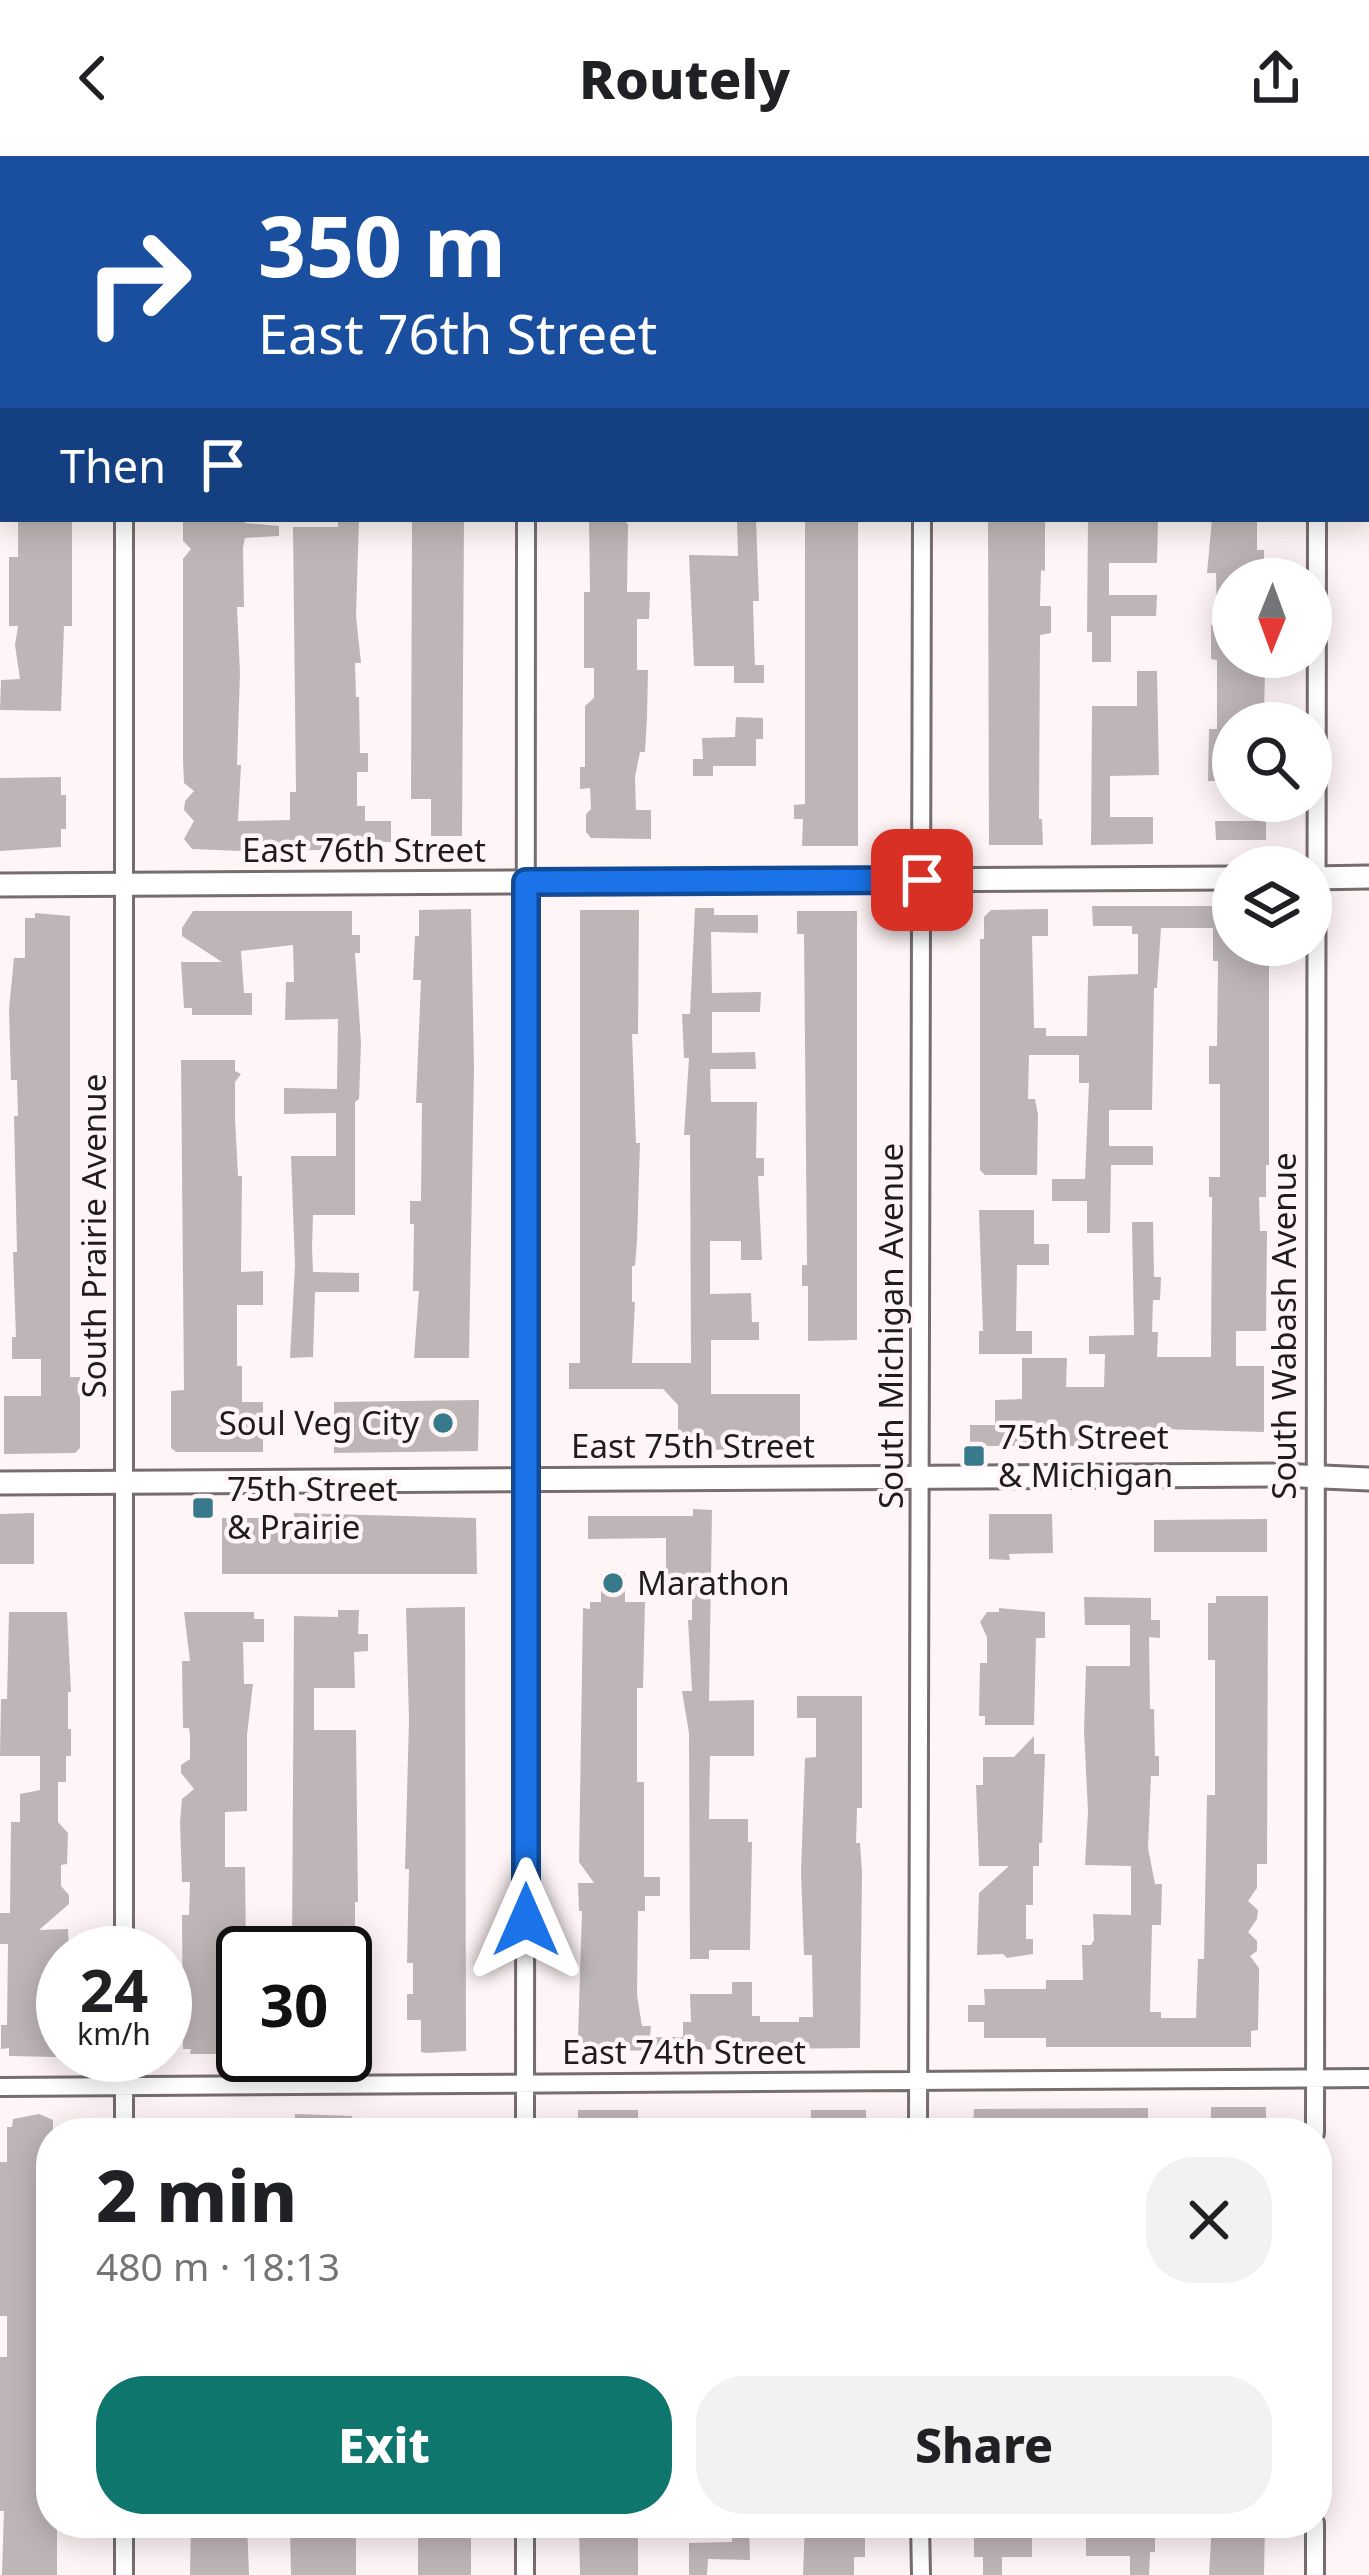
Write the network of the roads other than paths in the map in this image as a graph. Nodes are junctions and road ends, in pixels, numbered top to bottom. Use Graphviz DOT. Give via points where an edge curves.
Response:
graph roads {
  1 [pos="124,522"];
  2 [pos="526,522"];
  3 [pos="922,522"];
  4 [pos="1317,522"];
  5 [pos="1313,846"];
  6 [pos="1212,878"];
  7 [pos="1332,878"];
  8 [pos="1369,878"];
  9 [pos="922,880"];
  10 [pos="526,882"];
  11 [pos="124,884"];
  12 [pos="0,885"];
  13 [pos="1313,966"];
  14 [pos="1369,1474"];
  15 [pos="1314,1475"];
  16 [pos="921,1477"];
  17 [pos="527,1480"];
  18 [pos="124,1482"];
  19 [pos="0,1484"];
  20 [pos="124,1926"];
  21 [pos="1315,2078"];
  22 [pos="1369,2078"];
  23 [pos="918,2081"];
  24 [pos="124,2082"];
  25 [pos="526,2084"];
  26 [pos="124,2086"];
  27 [pos="0,2087"];
  28 [pos="124,2118"];
  29 [pos="525,2118"];
  30 [pos="918,2118"];
  31 [pos="1315,2118"];
  32 [pos="124,2538"];
  33 [pos="525,2538"];
  34 [pos="920,2538"];
  35 [pos="1316,2538"];
  36 [pos="124,2575"];
  37 [pos="525,2575"];
  38 [pos="921,2575"];
  39 [pos="1316,2575"];
  1 -- 11 [label="street, South Prairie Avenue"];
  2 -- 10 [label="street"];
  3 -- 9 [label="street, South Michigan Avenue"];
  4 -- 5 [label="street, South Wabash Avenue"];
  6 -- 9 [label="street, East 76th Street"];
  7 -- 8 [label="street"];
  9 -- 10 [label="street, East 76th Street"];
  9 -- 16 [label="street, South Michigan Avenue"];
  10 -- 11 [label="street, East 76th Street"];
  10 -- 17 [label="street"];
  11 -- 12 [label="street, East 76th Street"];
  11 -- 18 [label="street, South Prairie Avenue"];
  13 -- 15 [label="street, South Wabash Avenue"];
  14 -- 15 [label="street, East 75th Street"];
  15 -- 16 [label="street, East 75th Street"];
  15 -- 21 [label="street, South Wabash Avenue"];
  16 -- 17 [label="street, East 75th Street"];
  16 -- 23 [label="street, South Michigan Avenue"];
  17 -- 18 [label="street, East 75th Street"];
  17 -- 25 [label="street"];
  18 -- 19 [label="street, East 75th Street"];
  18 -- 20 [label="street, South Prairie Avenue"];
  21 -- 22 [label="street, East 74th Street"];
  21 -- 23 [label="street, East 74th Street"];
  21 -- 31 [label="street, South Wabash Avenue"];
  23 -- 25 [label="street, East 74th Street"];
  23 -- 30 [label="street, South Michigan Avenue"];
  24 -- 26 [label="street"];
  25 -- 26 [label="street, East 74th Street"];
  25 -- 29 [label="street"];
  26 -- 27 [label="street, East 74th Street"];
  26 -- 28 [label="street"];
  32 -- 36 [label="street"];
  33 -- 37 [label="street"];
  34 -- 38 [label="street"];
  35 -- 39 [label="street"];
}
